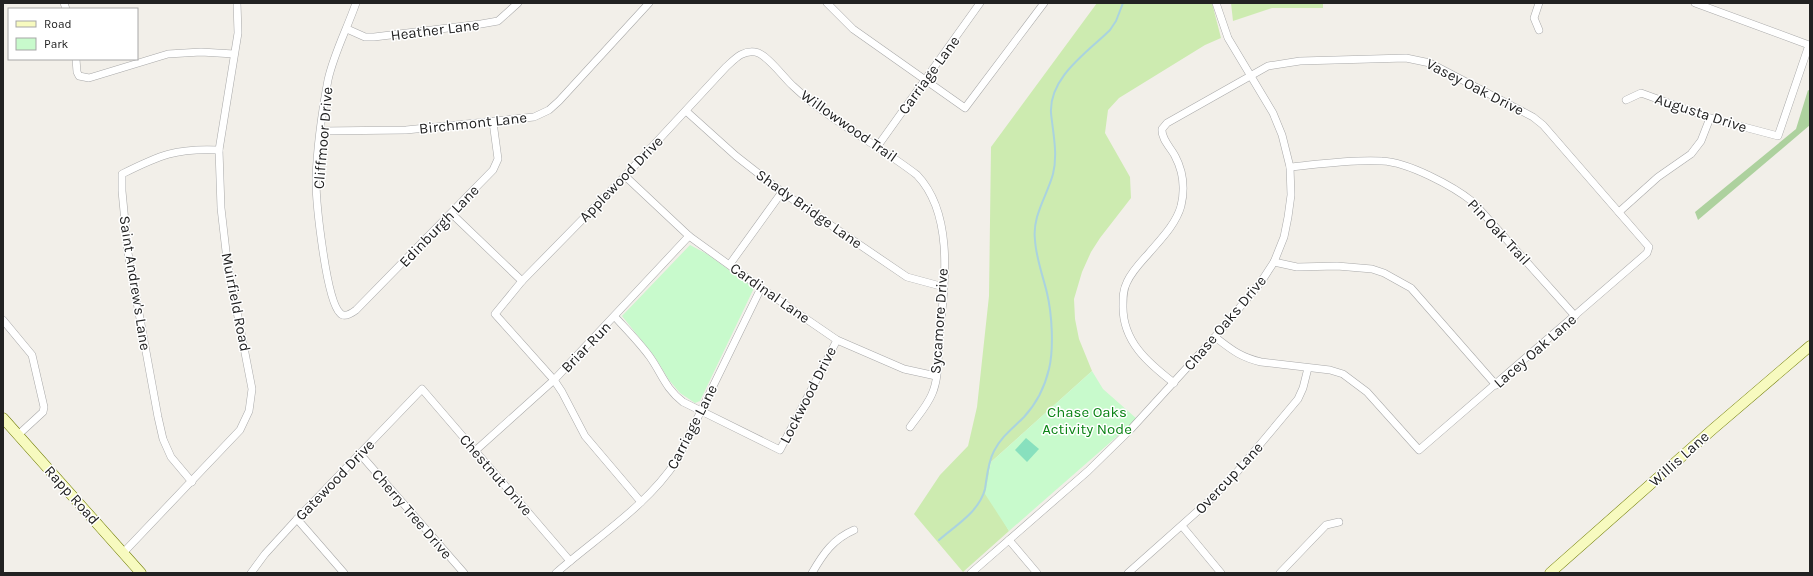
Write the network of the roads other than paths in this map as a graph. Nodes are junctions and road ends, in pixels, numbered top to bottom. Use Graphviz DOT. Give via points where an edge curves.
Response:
graph roads {
  1 [pos="237,3"];
  2 [pos="356,3"];
  3 [pos="518,3"];
  4 [pos="649,3"];
  5 [pos="827,3"];
  6 [pos="980,3"];
  7 [pos="1044,3"];
  8 [pos="1216,3"];
  9 [pos="1538,3"];
  10 [pos="1695,3"];
  11 [pos="347,29"];
  12 [pos="1539,30"];
  13 [pos="751,52"];
  14 [pos="234,54"];
  15 [pos="76,60"];
  16 [pos="1250,75"];
  17 [pos="925,79"];
  18 [pos="1626,100"];
  19 [pos="686,111"];
  20 [pos="1710,118"];
  21 [pos="493,122"];
  22 [pos="321,131"];
  23 [pos="877,147"];
  24 [pos="219,150"];
  25 [pos="1290,167"];
  26 [pos="625,176"];
  27 [pos="782,192"];
  28 [pos="937,209"];
  29 [pos="1619,212"];
  30 [pos="452,214"];
  31 [pos="689,236"];
  32 [pos="1649,250"];
  33 [pos="1274,262"];
  34 [pos="730,264"];
  35 [pos="522,281"];
  36 [pos="944,287"];
  37 [pos="761,288"];
  38 [pos="349,314"];
  39 [pos="1575,316"];
  40 [pos="615,317"];
  41 [pos="3,320"];
  42 [pos="1215,337"];
  43 [pos="837,340"];
  44 [pos="1810,346"];
  45 [pos="1308,368"];
  46 [pos="936,376"];
  47 [pos="554,380"];
  48 [pos="1174,383"];
  49 [pos="1496,385"];
  50 [pos="422,389"];
  51 [pos="701,411"];
  52 [pos="3,418"];
  53 [pos="910,427"];
  54 [pos="18,434"];
  55 [pos="475,451"];
  56 [pos="360,454"];
  57 [pos="192,482"];
  58 [pos="641,502"];
  59 [pos="297,519"];
  60 [pos="1338,522"];
  61 [pos="1182,526"];
  62 [pos="854,530"];
  63 [pos="1009,540"];
  64 [pos="123,553"];
  65 [pos="570,561"];
  66 [pos="141,573"];
  67 [pos="251,573"];
  68 [pos="344,573"];
  69 [pos="464,573"];
  70 [pos="556,573"];
  71 [pos="812,573"];
  72 [pos="971,573"];
  73 [pos="1037,573"];
  74 [pos="1128,573"];
  75 [pos="1222,573"];
  76 [pos="1280,573"];
  77 [pos="1550,573"];
  1 -- 14 [label="street, Muirfield Road" via="238,34"];
  2 -- 11 [label="street, Cliffmoor Drive"];
  3 -- 11 [label="street, Heather Lane" via="498,21 481,24 374,37 365,37"];
  4 -- 21 [label="street, Birchmont Lane" via="549,110 534,117"];
  5 -- 17 [label="street" via="852,29"];
  6 -- 17 [label="street, Carriage Lane"];
  7 -- 17 [label="street" via="965,108"];
  8 -- 16 [label="street, Chase Oaks Drive" via="1228,38"];
  9 -- 12 [label="street" via="1534,18"];
  10 -- 20 [label="street, Augusta Drive" via="1809,45 1778,136"];
  11 -- 22 [label="street, Cliffmoor Drive" via="337,49 328,80"];
  13 -- 19 [label="street, Applewood Drive" via="745,52 735,58"];
  13 -- 23 [label="street, Willowwood Trail" via="765,58 812,102"];
  14 -- 15 [label="street" via="168,54 89,78 79,76"];
  14 -- 24 [label="street, Muirfield Road"];
  16 -- 25 [label="street, Chase Oaks Drive" via="1273,113"];
  16 -- 29 [label="street, Vasey Oak Drive" via="1268,66 1300,61 1406,58 1430,63 1533,117 1543,125"];
  16 -- 48 [label="street, Vasey Oak Drive" via="1167,123 1162,129 1163,136 1176,157 1183,182 1181,206 1168,229 1127,281 1123,292 1122,315 1135,347"];
  17 -- 23 [label="street, Carriage Lane"];
  18 -- 20 [label="street, Augusta Drive" via="1640,93"];
  19 -- 26 [label="street, Applewood Drive"];
  19 -- 27 [label="street, Shady Bridge Lane" via="736,156"];
  20 -- 29 [label="street" via="1701,141 1691,154 1658,177"];
  21 -- 22 [label="street, Birchmont Lane" via="406,130"];
  21 -- 30 [label="street, Edinburgh Lane" via="498,159 496,164"];
  22 -- 38 [label="street, Cliffmoor Drive" via="316,180 329,284 339,313"];
  23 -- 28 [label="street, Willowwood Trail" via="921,179"];
  24 -- 57 [label="street, Muirfield Road" via="221,208 227,260 252,388 249,411 240,430"];
  24 -- 57 [label="street, Saint Andrew's Lane" via="170,152 122,174 128,253 158,417 170,457"];
  25 -- 33 [label="street, Chase Oaks Drive" via="1291,195 1288,217 1284,237"];
  25 -- 39 [label="street, Pin Oak Trail" via="1383,161 1417,170 1473,202"];
  26 -- 31 [label="street, Cardinal Lane"];
  26 -- 35 [label="street, Applewood Drive"];
  27 -- 34 [label="street"];
  27 -- 36 [label="street, Shady Bridge Lane" via="907,277"];
  28 -- 36 [label="street, Sycamore Drive" via="943,236"];
  29 -- 32 [label="street, Vasey Oak Drive" via="1644,240"];
  30 -- 35 [label="street"];
  30 -- 38 [label="street, Edinburgh Lane" via="356,310"];
  31 -- 34 [label="street, Cardinal Lane"];
  31 -- 40 [label="street, Briar Run"];
  32 -- 39 [label="street, Lacey Oak Lane"];
  33 -- 42 [label="street, Chase Oaks Drive" via="1261,282"];
  33 -- 49 [label="street" via="1297,267 1337,266 1384,272 1411,288"];
  34 -- 37 [label="street, Cardinal Lane"];
  35 -- 47 [label="street, Applewood Drive" via="495,314"];
  36 -- 46 [label="street, Sycamore Drive"];
  37 -- 43 [label="street, Cardinal Lane"];
  37 -- 51 [label="street, Carriage Lane"];
  39 -- 49 [label="street, Lacey Oak Lane"];
  40 -- 47 [label="street, Briar Run"];
  40 -- 51 [label="street" via="651,359 672,394"];
  41 -- 54 [label="street" via="32,355 44,407 43,412"];
  42 -- 45 [label="street" via="1250,360"];
  42 -- 48 [label="street, Chase Oaks Drive"];
  43 -- 46 [label="street, Cardinal Lane" via="904,370"];
  43 -- 51 [label="street, Lockwood Drive" via="780,450"];
  44 -- 77 [label="street, Willis Lane"];
  45 -- 49 [label="street, Lacey Oak Lane" via="1330,370 1354,381 1390,416 1419,450"];
  45 -- 61 [label="street, Overcup Lane" via="1303,388 1292,408 1237,472"];
  46 -- 53 [label="street, Sycamore Drive" via="932,394"];
  47 -- 55 [label="street, Briar Run"];
  47 -- 58 [label="street" via="585,436"];
  48 -- 63 [label="street, Chase Oaks Drive" via="1088,471"];
  50 -- 55 [label="street, Chestnut Drive"];
  50 -- 56 [label="street, Gatewood Drive"];
  51 -- 58 [label="street, Carriage Lane" via="677,460 665,478"];
  52 -- 54 [label="street, Rapp Road"];
  54 -- 64 [label="street, Rapp Road"];
  55 -- 65 [label="street, Chestnut Drive"];
  56 -- 59 [label="street, Gatewood Drive"];
  56 -- 69 [label="street, Cherry Tree Drive"];
  57 -- 64 [label="street, Muirfield Road"];
  58 -- 65 [label="street, Carriage Lane"];
  59 -- 67 [label="street, Gatewood Drive"];
  59 -- 68 [label="street"];
  60 -- 76 [label="street" via="1326,525"];
  61 -- 74 [label="street, Overcup Lane"];
  61 -- 75 [label="street"];
  62 -- 71 [label="street" via="840,536 821,557"];
  63 -- 72 [label="street, Chase Oaks Drive"];
  63 -- 73 [label="street"];
  64 -- 66 [label="street, Rapp Road"];
  65 -- 70 [label="street, Carriage Lane"];
}
